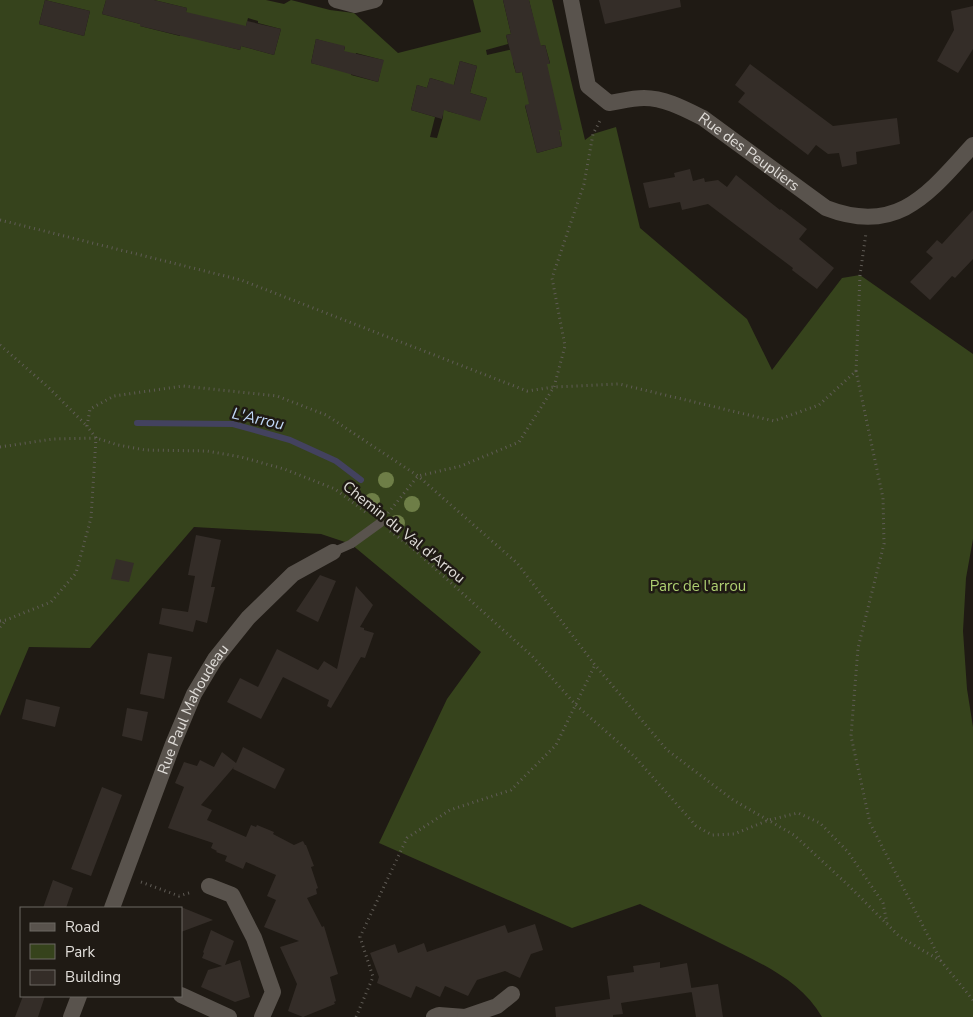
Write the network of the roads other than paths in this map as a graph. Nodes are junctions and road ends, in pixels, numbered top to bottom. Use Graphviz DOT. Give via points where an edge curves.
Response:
graph roads {
  1 [pos="336,0"];
  2 [pos="375,0"];
  3 [pos="570,0"];
  4 [pos="973,145"];
  5 [pos="380,523"];
  6 [pos="333,552"];
  7 [pos="209,886"];
  8 [pos="112,907"];
  9 [pos="512,994"];
  10 [pos="182,995"];
  11 [pos="79,997"];
  12 [pos="71,1017"];
  13 [pos="229,1017"];
  14 [pos="262,1017"];
  15 [pos="434,1017"];
  16 [pos="465,1017"];
  1 -- 2 [label="street" via="355,5"];
  3 -- 4 [label="street, Rue des Peupliers" via="588,86 609,103 644,98 663,101 704,118 826,208 846,216 889,214 912,205 932,189"];
  5 -- 6 [label="lane" via="351,544"];
  6 -- 8 [label="street, Rue Paul Mahoudeau" via="292,574 248,618 215,659 194,694 173,744"];
  7 -- 14 [label="street" via="232,895 254,938 273,992"];
  9 -- 16 [label="street" via="497,1006"];
  10 -- 13 [label="street"];
  11 -- 12 [label="street"];
  15 -- 16 [label="street"];
}
